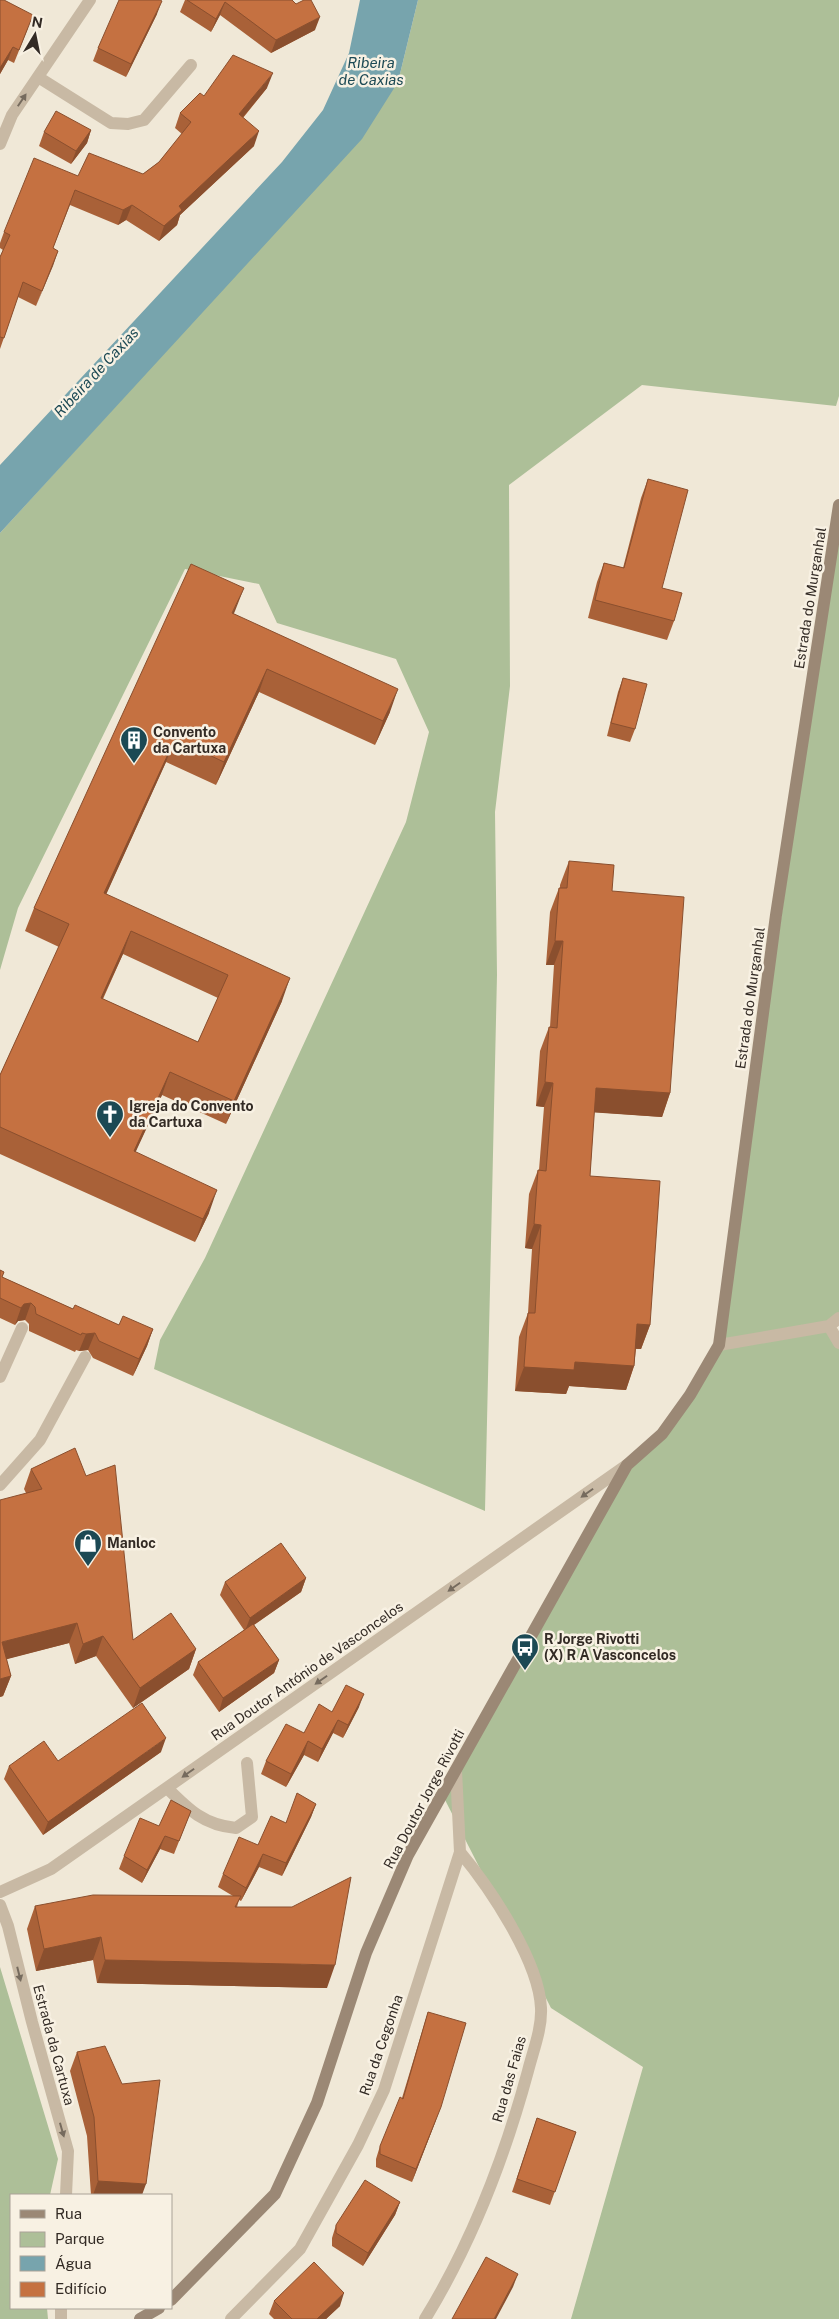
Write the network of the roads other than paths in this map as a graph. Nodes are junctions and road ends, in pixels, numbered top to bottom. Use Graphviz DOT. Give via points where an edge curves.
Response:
graph roads {
  1 [pos="90,0"];
  2 [pos="191,65"];
  3 [pos="38,77"];
  4 [pos="0,144"];
  5 [pos="839,506"];
  6 [pos="839,1318"];
  7 [pos="829,1326"];
  8 [pos="22,1328"];
  9 [pos="839,1343"];
  10 [pos="719,1345"];
  11 [pos="84,1357"];
  12 [pos="0,1377"];
  13 [pos="627,1465"];
  14 [pos="0,1485"];
  15 [pos="247,1764"];
  16 [pos="456,1770"];
  17 [pos="166,1788"];
  18 [pos="460,1852"];
  19 [pos="0,1892"];
  20 [pos="0,1904"];
  21 [pos="66,2194"];
  22 [pos="172,2299"];
  23 [pos="157,2309"];
  24 [pos="140,2319"];
  25 [pos="230,2319"];
  26 [pos="425,2319"];
  1 -- 3 [label="street"];
  2 -- 3 [label="street" via="144,120 128,124 111,123"];
  4 -- 3 [label="street, one-way" via="12,115"];
  5 -- 10 [label="street, Estrada do Murganhal" via="776,915"];
  6 -- 7 [label="street"];
  7 -- 9 [label="street"];
  7 -- 10 [label="street"];
  8 -- 12 [label="street"];
  10 -- 13 [label="street, Estrada do Murganhal" via="690,1395 662,1434"];
  11 -- 14 [label="street" via="40,1440"];
  13 -- 16 [label="street, Rua Doutor Jorge Rivotti"];
  13 -- 17 [label="street, Rua Doutor António de Vasconcelos, one-way"];
  15 -- 17 [label="street" via="252,1817 236,1828 218,1826 192,1813"];
  16 -- 18 [label="street, Rua da Cegonha"];
  16 -- 22 [label="street, Rua Doutor Jorge Rivotti" via="408,1855 366,1953 317,2103 275,2194"];
  17 -- 19 [label="street, Rua Doutor António de Vasconcelos" via="51,1869"];
  18 -- 25 [label="street, Rua da Cegonha" via="384,2090 358,2145 300,2249"];
  18 -- 26 [label="street, Rua das Faias" via="485,1882 532,1967 541,2008 538,2033 502,2155 454,2265"];
  20 -- 21 [label="street, Estrada da Cartuxa, one-way" via="68,2151"];
  23 -- 24 [label="street"];
}
